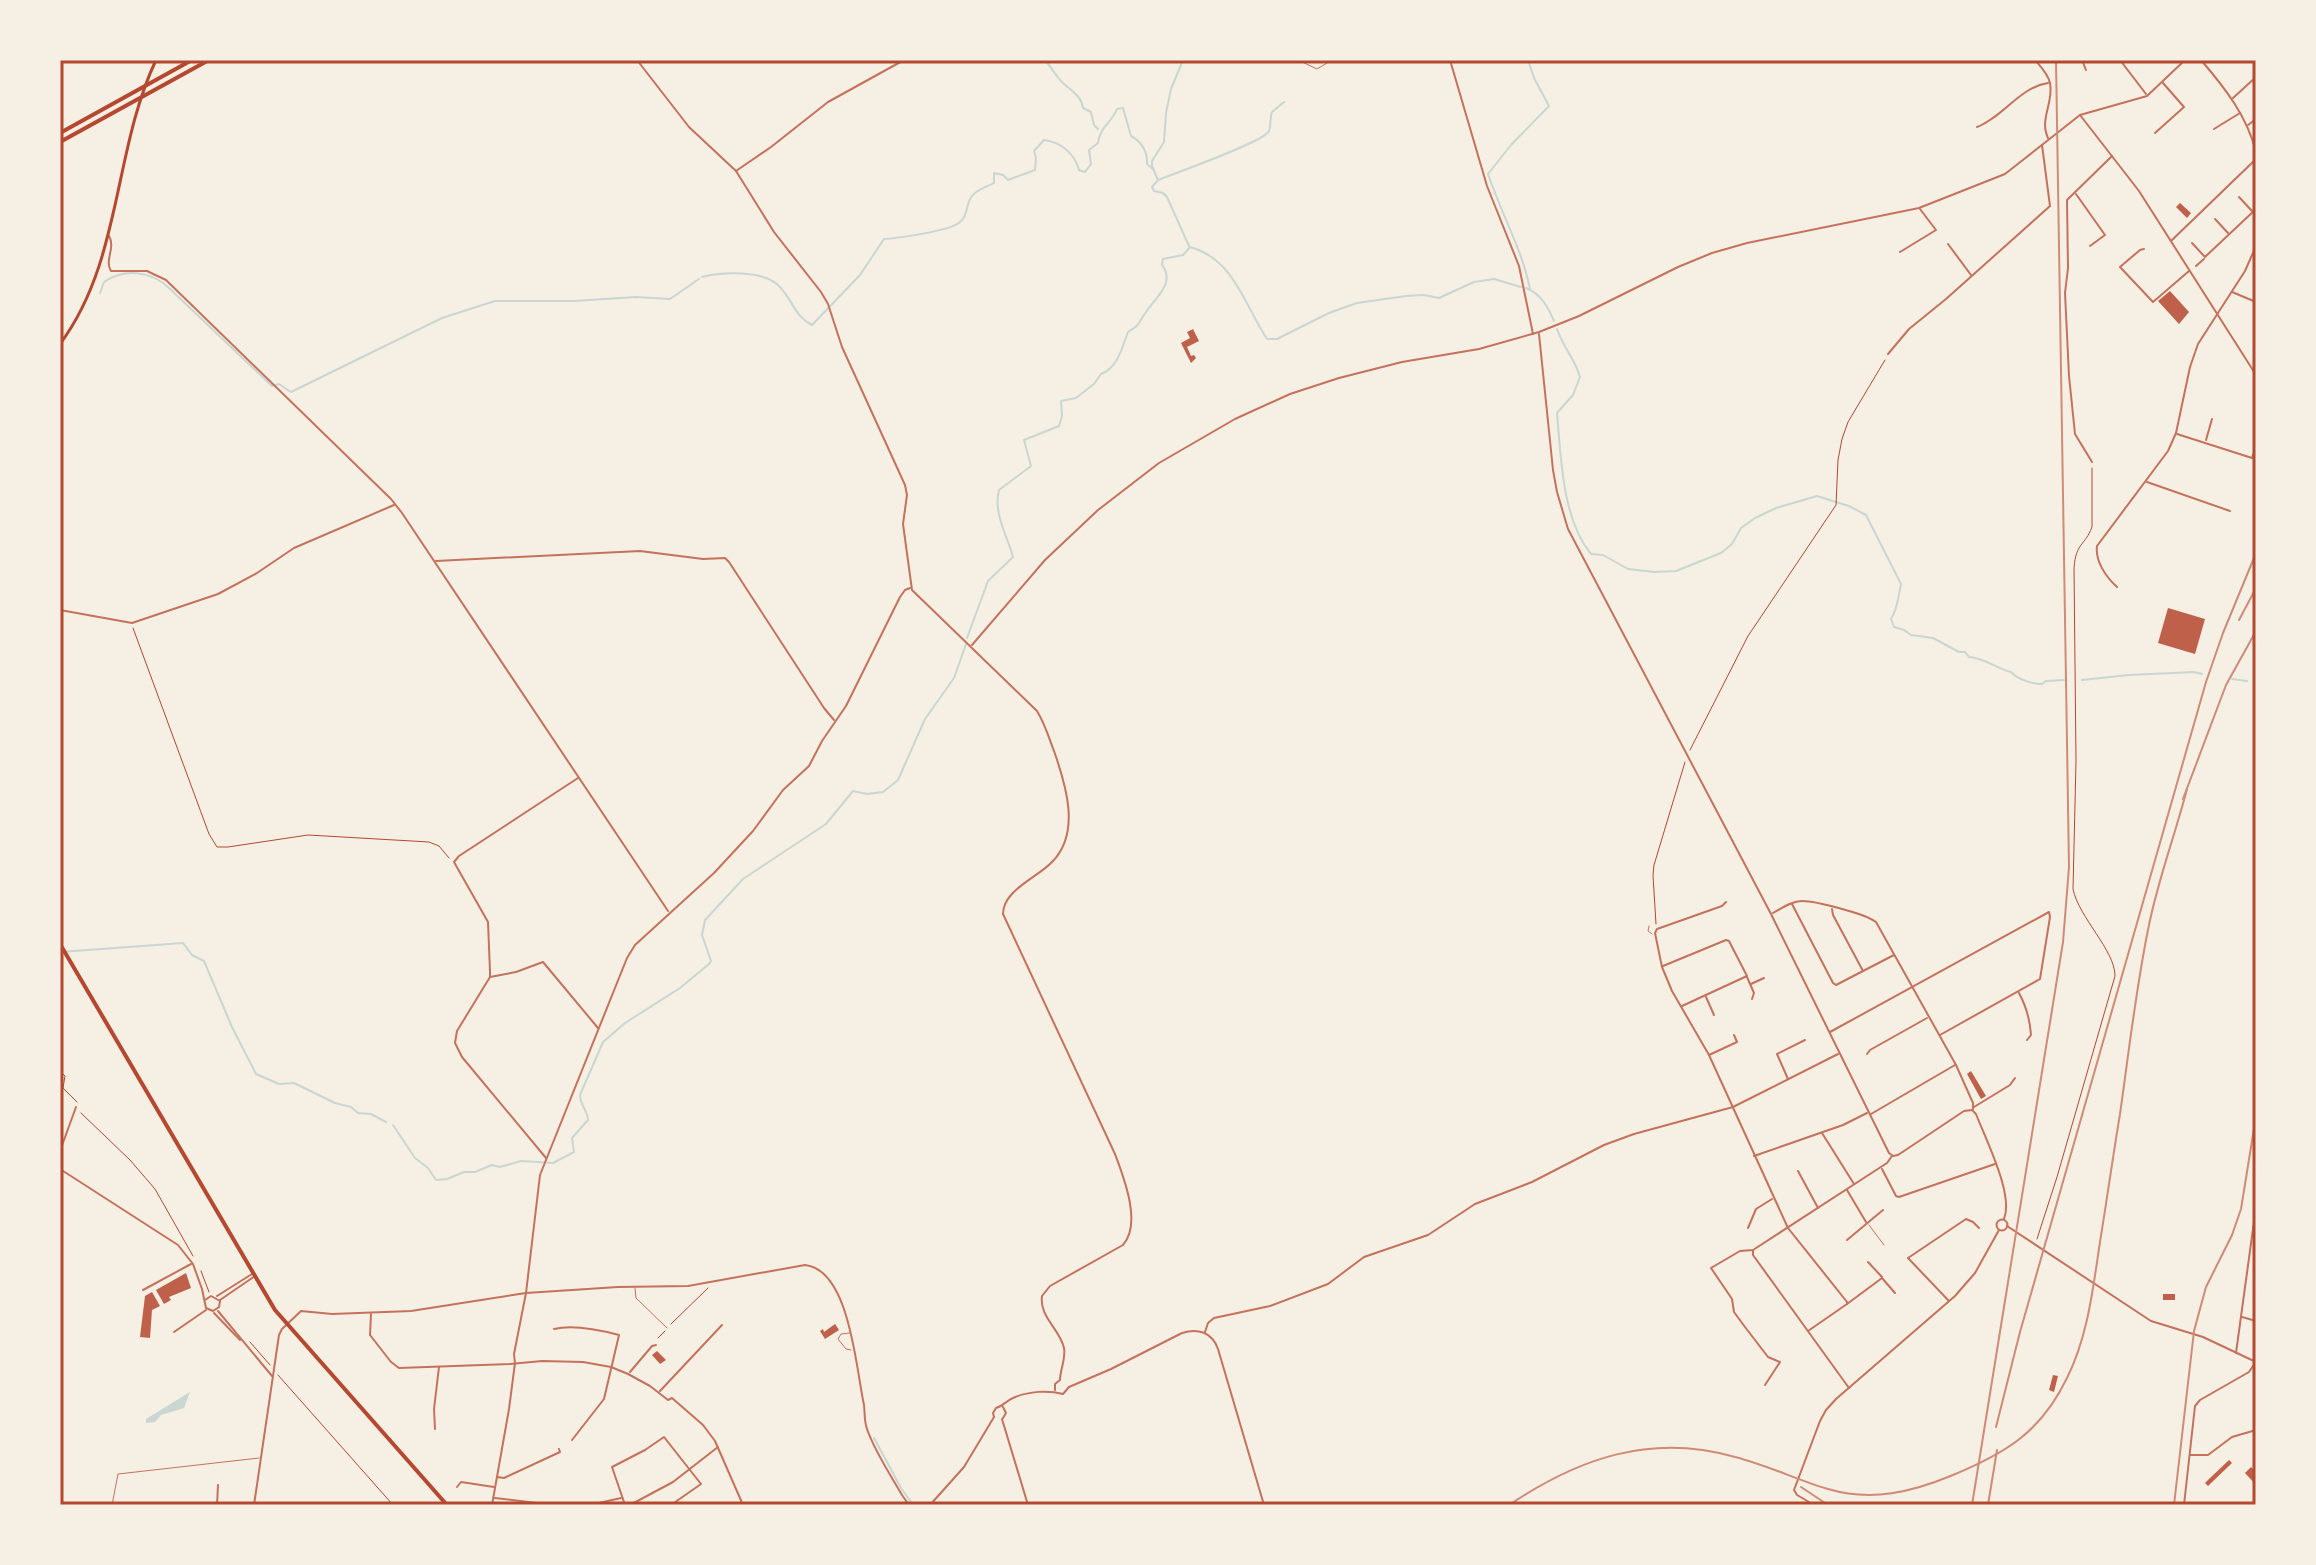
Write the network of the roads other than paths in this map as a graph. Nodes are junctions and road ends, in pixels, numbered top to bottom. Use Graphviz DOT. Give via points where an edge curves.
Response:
graph roads {
  1 [pos="156,60"];
  2 [pos="192,60"];
  3 [pos="209,60"];
  4 [pos="637,60"];
  5 [pos="904,60"];
  6 [pos="1298,60"];
  7 [pos="1332,60"];
  8 [pos="1450,60"];
  9 [pos="2035,60"];
  10 [pos="2082,60"];
  11 [pos="2120,60"];
  12 [pos="2185,60"];
  13 [pos="2201,60"];
  14 [pos="2086,70"];
  15 [pos="2256,77"];
  16 [pos="2162,82"];
  17 [pos="2050,83"];
  18 [pos="2147,96"];
  19 [pos="2232,99"];
  20 [pos="2241,113"];
  21 [pos="2080,115"];
  22 [pos="2256,119"];
  23 [pos="2247,126"];
  24 [pos="1977,127"];
  25 [pos="2214,129"];
  26 [pos="60,133"];
  27 [pos="2155,133"];
  28 [pos="2048,139"];
  29 [pos="60,142"];
  30 [pos="2042,144"];
  31 [pos="2256,152"];
  32 [pos="2113,156"];
  33 [pos="2256,159"];
  34 [pos="736,171"];
  35 [pos="2075,193"];
  36 [pos="2239,197"];
  37 [pos="1919,208"];
  38 [pos="2254,210"];
  39 [pos="2215,219"];
  40 [pos="2229,234"];
  41 [pos="108,235"];
  42 [pos="2171,241"];
  43 [pos="2192,243"];
  44 [pos="1948,244"];
  45 [pos="2090,246"];
  46 [pos="2256,246"];
  47 [pos="2144,249"];
  48 [pos="1900,252"];
  49 [pos="2255,253"];
  50 [pos="2205,257"];
  51 [pos="2196,266"];
  52 [pos="2189,271"];
  53 [pos="1972,276"];
  54 [pos="2232,292"];
  55 [pos="2256,302"];
  56 [pos="2217,314"];
  57 [pos="1539,332"];
  58 [pos="1533,334"];
  59 [pos="60,344"];
  60 [pos="1888,354"];
  61 [pos="2256,375"];
  62 [pos="2212,419"];
  63 [pos="2176,433"];
  64 [pos="2205,443"];
  65 [pos="2256,447"];
  66 [pos="2092,462"];
  67 [pos="2146,482"];
  68 [pos="395,505"];
  69 [pos="2230,511"];
  70 [pos="434,561"];
  71 [pos="911,587"];
  72 [pos="2117,587"];
  73 [pos="60,610"];
  74 [pos="971,646"];
  75 [pos="835,721"];
  76 [pos="578,778"];
  77 [pos="1726,902"];
  78 [pos="1792,903"];
  79 [pos="1832,908"];
  80 [pos="669,913"];
  81 [pos="1771,914"];
  82 [pos="1655,928"];
  83 [pos="1655,935"];
  84 [pos="60,944"];
  85 [pos="1895,955"];
  86 [pos="1662,967"];
  87 [pos="1863,972"];
  88 [pos="1747,976"];
  89 [pos="490,977"];
  90 [pos="1764,978"];
  91 [pos="1750,984"];
  92 [pos="1913,986"];
  93 [pos="2018,992"];
  94 [pos="1705,996"];
  95 [pos="1752,999"];
  96 [pos="1681,1006"];
  97 [pos="1714,1015"];
  98 [pos="1929,1017"];
  99 [pos="599,1028"];
  100 [pos="1829,1032"];
  101 [pos="1734,1035"];
  102 [pos="1940,1035"];
  103 [pos="1805,1040"];
  104 [pos="2027,1040"];
  105 [pos="1840,1053"];
  106 [pos="1867,1054"];
  107 [pos="1709,1055"];
  108 [pos="1956,1065"];
  109 [pos="2015,1078"];
  110 [pos="1789,1079"];
  111 [pos="76,1107"];
  112 [pos="1733,1107"];
  113 [pos="1973,1108"];
  114 [pos="1869,1114"];
  115 [pos="1822,1132"];
  116 [pos="60,1151"];
  117 [pos="1754,1156"];
  118 [pos="1893,1156"];
  119 [pos="545,1162"];
  120 [pos="1995,1164"];
  121 [pos="1880,1167"];
  122 [pos="60,1169"];
  123 [pos="1798,1171"];
  124 [pos="1854,1184"];
  125 [pos="1846,1189"];
  126 [pos="1774,1198"];
  127 [pos="2256,1207"];
  128 [pos="1818,1208"];
  129 [pos="1883,1210"];
  130 [pos="2004,1219"];
  131 [pos="1867,1223"];
  132 [pos="2007,1226"];
  133 [pos="1748,1228"];
  134 [pos="1788,1228"];
  135 [pos="1979,1228"];
  136 [pos="1999,1230"];
  137 [pos="2254,1238"];
  138 [pos="1847,1240"];
  139 [pos="1884,1245"];
  140 [pos="1753,1250"];
  141 [pos="193,1261"];
  142 [pos="1868,1262"];
  143 [pos="254,1274"];
  144 [pos="1882,1278"];
  145 [pos="246,1283"];
  146 [pos="260,1285"];
  147 [pos="635,1288"];
  148 [pos="202,1289"];
  149 [pos="143,1290"];
  150 [pos="526,1293"];
  151 [pos="1895,1293"];
  152 [pos="209,1296"];
  153 [pos="216,1297"];
  154 [pos="205,1300"];
  155 [pos="220,1301"];
  156 [pos="1949,1301"];
  157 [pos="1847,1304"];
  158 [pos="206,1308"];
  159 [pos="215,1311"];
  160 [pos="371,1313"];
  161 [pos="2242,1316"];
  162 [pos="2256,1321"];
  163 [pos="286,1324"];
  164 [pos="722,1325"];
  165 [pos="667,1328"];
  166 [pos="554,1329"];
  167 [pos="1808,1331"];
  168 [pos="174,1332"];
  169 [pos="851,1333"];
  170 [pos="1205,1333"];
  171 [pos="656,1345"];
  172 [pos="854,1350"];
  173 [pos="2236,1354"];
  174 [pos="2256,1362"];
  175 [pos="515,1363"];
  176 [pos="439,1365"];
  177 [pos="611,1367"];
  178 [pos="628,1374"];
  179 [pos="272,1376"];
  180 [pos="1060,1380"];
  181 [pos="1067,1383"];
  182 [pos="1765,1385"];
  183 [pos="1849,1388"];
  184 [pos="1055,1390"];
  185 [pos="658,1392"];
  186 [pos="1002,1407"];
  187 [pos="994,1417"];
  188 [pos="1002,1419"];
  189 [pos="435,1429"];
  190 [pos="2256,1430"];
  191 [pos="572,1440"];
  192 [pos="718,1447"];
  193 [pos="559,1449"];
  194 [pos="2189,1455"];
  195 [pos="261,1458"];
  196 [pos="691,1470"];
  197 [pos="496,1476"];
  198 [pos="218,1485"];
  199 [pos="457,1487"];
  200 [pos="496,1487"];
  201 [pos="494,1498"];
  202 [pos="622,1498"];
  203 [pos="112,1505"];
  204 [pos="217,1505"];
  205 [pos="254,1505"];
  206 [pos="447,1505"];
  207 [pos="492,1505"];
  208 [pos="538,1505"];
  209 [pos="590,1505"];
  210 [pos="628,1505"];
  211 [pos="671,1505"];
  212 [pos="743,1505"];
  213 [pos="909,1505"];
  214 [pos="930,1505"];
  215 [pos="1028,1505"];
  216 [pos="1264,1505"];
  217 [pos="1814,1505"];
  218 [pos="2184,1505"];
  1 -- 41 [label="main road" via="129,135"];
  2 -- 26 [label="main road"];
  3 -- 29 [label="main road"];
  4 -- 34 [label="street" via="689,127"];
  5 -- 34 [label="street" via="828,102"];
  6 -- 7 [label="lane" via="1317,69"];
  8 -- 58 [label="street" via="1484,177 1517,259"];
  9 -- 17 [label="street"];
  10 -- 14 [label="street"];
  11 -- 18 [label="street"];
  12 -- 16 [label="street"];
  13 -- 19 [label="street"];
  15 -- 19 [label="street"];
  16 -- 18 [label="street"];
  16 -- 27 [label="street" via="2184,107"];
  17 -- 24 [label="street" via="2034,87"];
  17 -- 28 [label="street" via="2044,124"];
  18 -- 21 [label="street"];
  19 -- 20 [label="street"];
  20 -- 23 [label="street"];
  20 -- 25 [label="street"];
  21 -- 28 [label="street"];
  21 -- 32 [label="street"];
  22 -- 23 [label="street"];
  23 -- 31 [label="street"];
  28 -- 30 [label="street"];
  30 -- 37 [label="street" via="2002,176"];
  30 -- 53 [label="street" via="2050,206"];
  32 -- 35 [label="street"];
  32 -- 42 [label="street"];
  33 -- 42 [label="street"];
  34 -- 71 [label="street" via="828,304 905,485 903,524"];
  35 -- 45 [label="street" via="2105,235"];
  35 -- 66 [label="street" via="2067,200 2069,376 2075,434"];
  36 -- 38 [label="street"];
  37 -- 48 [label="street" via="1936,230"];
  37 -- 57 [label="street" via="1712,253"];
  38 -- 40 [label="street"];
  39 -- 40 [label="street"];
  40 -- 50 [label="street"];
  41 -- 59 [label="main road" via="83,308"];
  41 -- 68 [label="street" via="109,270 162,277"];
  42 -- 52 [label="street"];
  43 -- 50 [label="street"];
  44 -- 53 [label="street"];
  46 -- 49 [label="street"];
  47 -- 52 [label="street" via="2120,267 2153,302"];
  49 -- 54 [label="street"];
  50 -- 51 [label="street"];
  52 -- 56 [label="street"];
  53 -- 60 [label="street" via="1903,334"];
  54 -- 55 [label="street"];
  54 -- 56 [label="street"];
  56 -- 61 [label="street"];
  56 -- 63 [label="street" via="2190,367"];
  57 -- 58 [label="street"];
  57 -- 81 [label="street" via="1553,470 1565,521"];
  58 -- 74 [label="street" via="1339,378 1280,398 1209,432 1089,518"];
  62 -- 64 [label="street"];
  63 -- 64 [label="street"];
  63 -- 67 [label="street"];
  64 -- 65 [label="street" via="2252,458"];
  67 -- 69 [label="street"];
  67 -- 72 [label="street" via="2096,549"];
  68 -- 70 [label="street"];
  68 -- 73 [label="street" via="294,548 218,594 132,623"];
  70 -- 75 [label="street" via="640,551 725,558"];
  70 -- 76 [label="street"];
  71 -- 74 [label="street"];
  71 -- 75 [label="street" via="900,597"];
  74 -- 180 [label="street" via="1037,711 1061,774 1068,809 1066,841 1052,862 1009,897 1003,914 1115,1154 1132,1224 1123,1245 1050,1286 1042,1296 1044,1311 1064,1347"];
  75 -- 80 [label="street" via="809,766 783,790 753,831"];
  76 -- 80 [label="street"];
  76 -- 89 [label="street" via="454,862 488,922"];
  77 -- 82 [label="street"];
  78 -- 79 [label="street"];
  78 -- 81 [label="street"];
  78 -- 87 [label="street" via="1833,983"];
  79 -- 85 [label="street" via="1872,919"];
  79 -- 87 [label="street"];
  80 -- 99 [label="street" via="631,949"];
  81 -- 100 [label="street"];
  82 -- 83 [label="street"];
  82 -- 83 [label="lane" via="1647,929"];
  83 -- 86 [label="street"];
  84 -- 143 [label="main road"];
  85 -- 87 [label="street"];
  85 -- 92 [label="street"];
  86 -- 88 [label="street" via="1726,940"];
  86 -- 96 [label="street"];
  88 -- 91 [label="street"];
  88 -- 94 [label="street"];
  89 -- 99 [label="street" via="543,962"];
  89 -- 119 [label="street" via="457,1031 457,1049"];
  90 -- 91 [label="street"];
  91 -- 95 [label="street"];
  92 -- 93 [label="street" via="2047,911 2051,915 2041,977"];
  92 -- 98 [label="street"];
  92 -- 100 [label="street"];
  93 -- 102 [label="street"];
  93 -- 104 [label="street" via="2029,1018"];
  94 -- 96 [label="street"];
  94 -- 97 [label="street"];
  96 -- 107 [label="street"];
  98 -- 102 [label="street"];
  98 -- 106 [label="street"];
  99 -- 119 [label="street"];
  100 -- 105 [label="street"];
  101 -- 107 [label="street" via="1738,1044"];
  102 -- 108 [label="street"];
  103 -- 110 [label="street" via="1777,1054"];
  105 -- 110 [label="street"];
  105 -- 114 [label="street"];
  107 -- 112 [label="street"];
  108 -- 113 [label="street"];
  108 -- 114 [label="street"];
  109 -- 113 [label="street"];
  110 -- 112 [label="street"];
  111 -- 116 [label="street"];
  112 -- 117 [label="street"];
  112 -- 170 [label="street" via="1604,1145 1475,1204 1428,1235 1364,1257 1328,1284 1270,1306 1212,1319"];
  113 -- 118 [label="street"];
  113 -- 120 [label="street"];
  114 -- 115 [label="street"];
  114 -- 118 [label="street"];
  115 -- 117 [label="street"];
  115 -- 124 [label="street"];
  117 -- 126 [label="street"];
  118 -- 121 [label="street"];
  119 -- 150 [label="street"];
  120 -- 121 [label="street" via="1899,1197"];
  120 -- 130 [label="street" via="2005,1196"];
  121 -- 124 [label="street"];
  122 -- 141 [label="street" via="173,1241"];
  123 -- 128 [label="street"];
  124 -- 125 [label="street"];
  125 -- 128 [label="street"];
  125 -- 131 [label="street"];
  126 -- 133 [label="street" via="1756,1209"];
  126 -- 134 [label="street"];
  127 -- 137 [label="street"];
  128 -- 134 [label="street"];
  129 -- 131 [label="street"];
  130 -- 132 [label="street"];
  130 -- 136 [label="street" via="1997,1221"];
  131 -- 138 [label="street"];
  131 -- 139 [label="lane"];
  132 -- 136 [label="street"];
  132 -- 173 [label="street" via="2151,1321"];
  134 -- 140 [label="street"];
  134 -- 157 [label="street"];
  135 -- 156 [label="street" via="1966,1219 1908,1258"];
  136 -- 156 [label="street" via="1975,1273"];
  137 -- 161 [label="street"];
  140 -- 167 [label="street"];
  140 -- 182 [label="street" via="1740,1251 1711,1269 1761,1349 1780,1362"];
  141 -- 148 [label="street"];
  141 -- 149 [label="street"];
  142 -- 144 [label="street"];
  143 -- 145 [label="street"];
  143 -- 146 [label="main road"];
  143 -- 153 [label="street"];
  144 -- 151 [label="street"];
  144 -- 157 [label="street"];
  145 -- 146 [label="street"];
  145 -- 155 [label="street"];
  146 -- 163 [label="main road"];
  147 -- 150 [label="street"];
  147 -- 165 [label="lane" via="636,1298"];
  147 -- 169 [label="street" via="682,1287 815,1267 832,1283"];
  148 -- 152 [label="street"];
  148 -- 154 [label="street"];
  150 -- 160 [label="street" via="436,1309"];
  150 -- 175 [label="street"];
  152 -- 153 [label="street"];
  152 -- 154 [label="street"];
  153 -- 155 [label="street"];
  154 -- 158 [label="street"];
  155 -- 159 [label="street"];
  156 -- 183 [label="street"];
  157 -- 167 [label="street"];
  158 -- 159 [label="street"];
  158 -- 168 [label="street"];
  159 -- 179 [label="street"];
  160 -- 163 [label="street" via="303,1310"];
  160 -- 176 [label="street" via="370,1335 393,1365"];
  161 -- 162 [label="street"];
  161 -- 173 [label="street"];
  163 -- 179 [label="street"];
  163 -- 206 [label="main road"];
  164 -- 185 [label="street"];
  166 -- 177 [label="street" via="619,1335"];
  167 -- 183 [label="street"];
  169 -- 172 [label="street"];
  169 -- 172 [label="lane" via="838,1339"];
  170 -- 181 [label="street" via="1182,1333 1111,1369"];
  170 -- 216 [label="street" via="1218,1349"];
  171 -- 178 [label="street"];
  172 -- 213 [label="street" via="866,1428"];
  173 -- 174 [label="street"];
  174 -- 194 [label="street" via="2249,1372 2195,1406"];
  175 -- 176 [label="street"];
  175 -- 177 [label="street" via="577,1361"];
  175 -- 197 [label="street"];
  176 -- 189 [label="street"];
  177 -- 178 [label="street"];
  177 -- 191 [label="street" via="604,1399"];
  178 -- 185 [label="street"];
  179 -- 195 [label="street"];
  180 -- 181 [label="street"];
  180 -- 184 [label="street"];
  181 -- 184 [label="street" via="1063,1394"];
  183 -- 217 [label="street" via="1824,1412 1794,1490"];
  184 -- 186 [label="street" via="1015,1397"];
  185 -- 192 [label="street" via="703,1425"];
  186 -- 187 [label="street" via="995,1409"];
  186 -- 188 [label="street"];
  187 -- 188 [label="street"];
  187 -- 214 [label="street" via="957,1475"];
  188 -- 215 [label="street"];
  190 -- 194 [label="street" via="2232,1437 2208,1455"];
  192 -- 196 [label="street"];
  192 -- 212 [label="street"];
  193 -- 197 [label="street" via="504,1478"];
  194 -- 218 [label="street"];
  195 -- 203 [label="lane" via="118,1474"];
  195 -- 205 [label="street"];
  196 -- 202 [label="street" via="664,1437 612,1467"];
  196 -- 210 [label="street"];
  196 -- 211 [label="street" via="699,1486"];
  197 -- 200 [label="street"];
  198 -- 204 [label="street"];
  199 -- 200 [label="street" via="461,1482"];
  200 -- 201 [label="street"];
  201 -- 207 [label="street"];
  201 -- 208 [label="street"];
  202 -- 209 [label="street"];
  202 -- 210 [label="street"];
}
